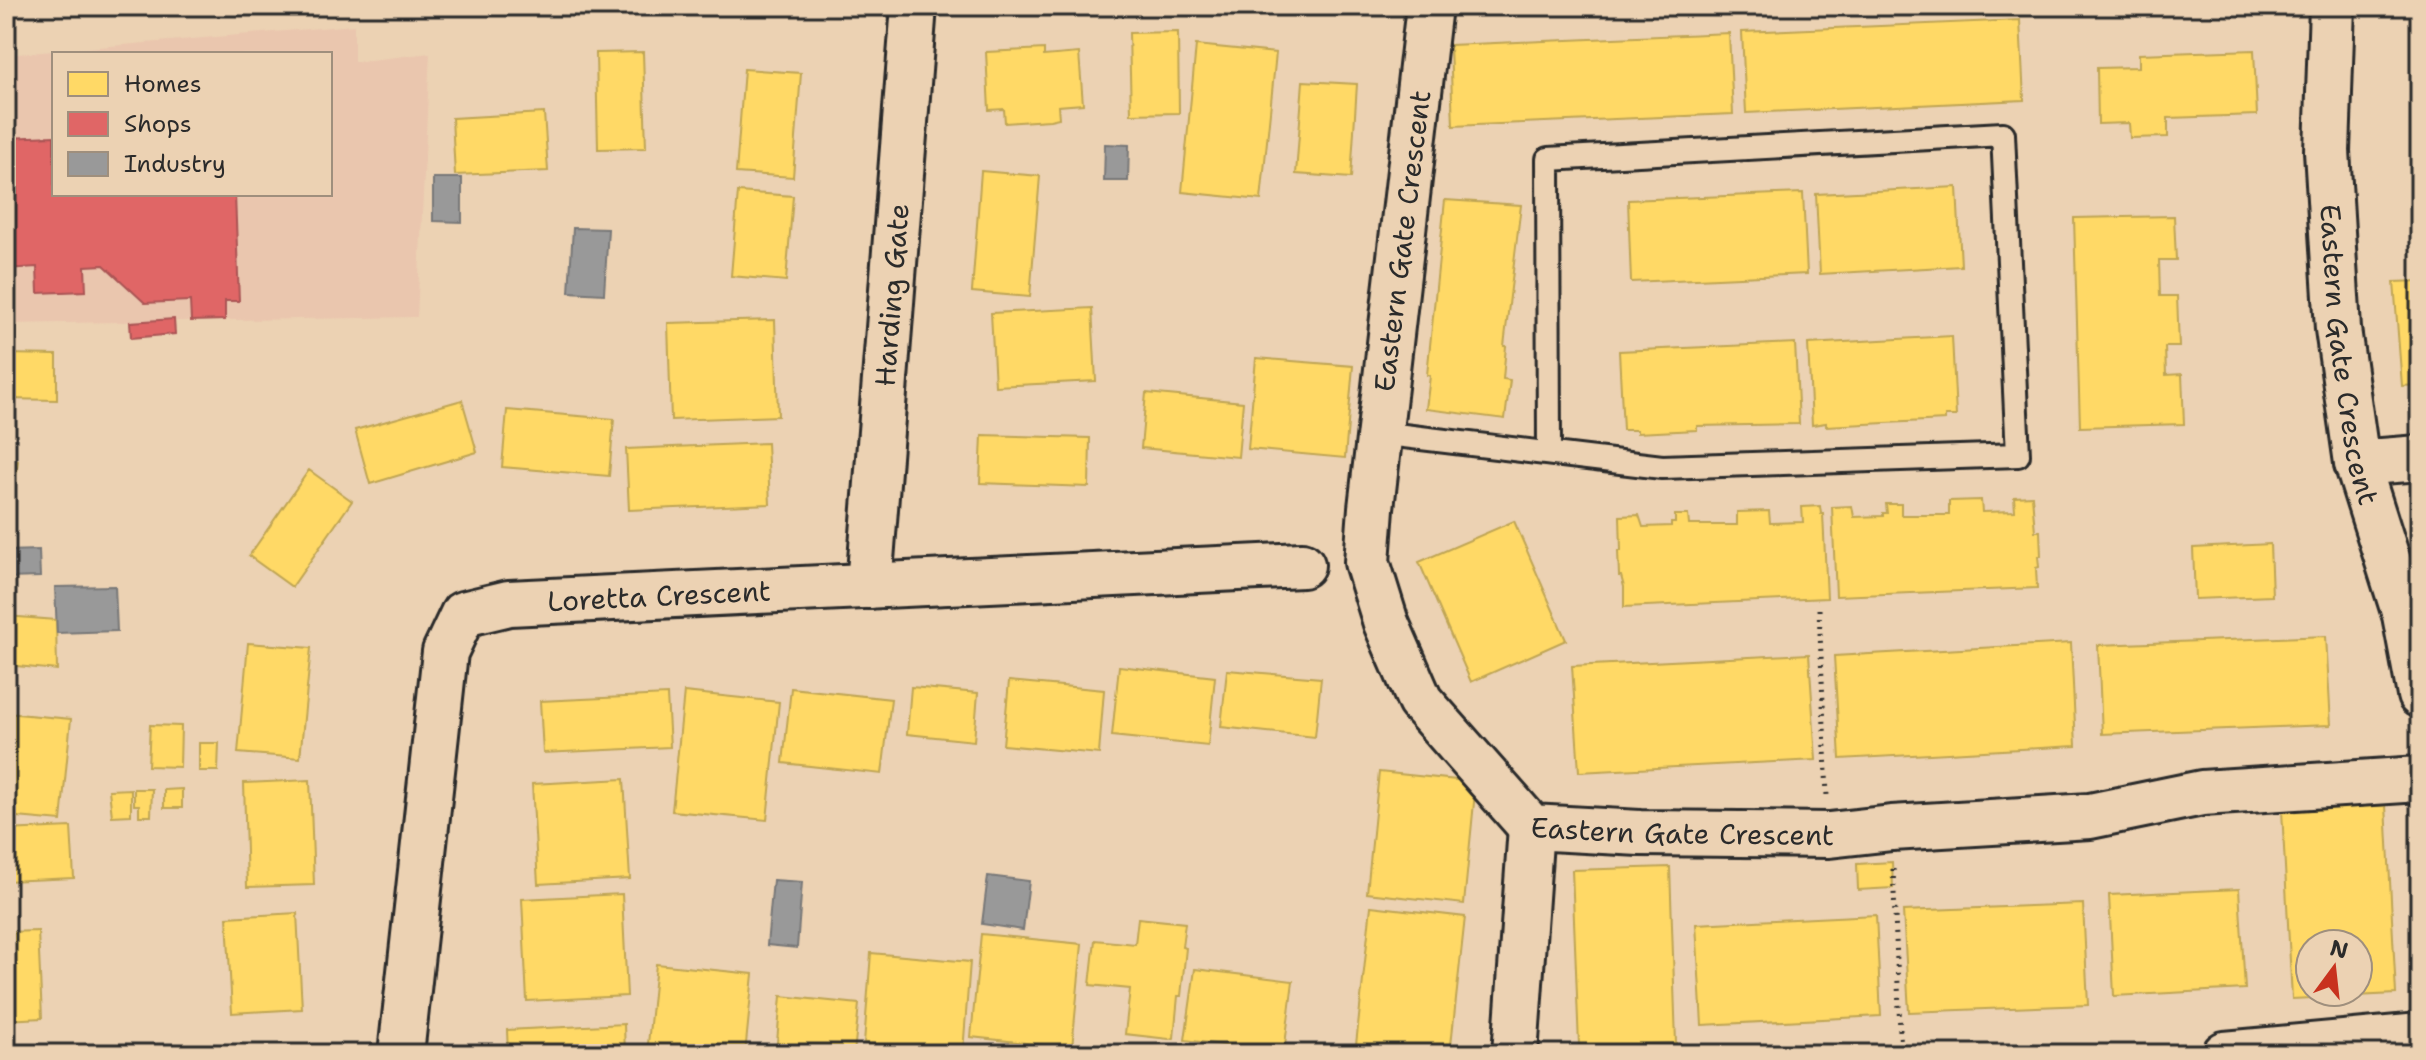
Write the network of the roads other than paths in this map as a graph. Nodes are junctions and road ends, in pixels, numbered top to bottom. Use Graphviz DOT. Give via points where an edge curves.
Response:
graph roads {
  1 [pos="914,6"];
  2 [pos="1429,6"];
  3 [pos="2332,6"];
  4 [pos="1379,433"];
  5 [pos="1549,453"];
  6 [pos="2420,458"];
  7 [pos="2357,463"];
  8 [pos="1302,565"];
  9 [pos="869,586"];
  10 [pos="2420,695"];
  11 [pos="2420,779"];
  12 [pos="1531,827"];
  13 [pos="2420,1036"];
  14 [pos="401,1054"];
  15 [pos="1515,1054"];
  16 [pos="2225,1054"];
  1 -- 9 [label="street, Harding Gate"];
  2 -- 4 [label="street, Eastern Gate Crescent"];
  3 -- 7 [label="street, Eastern Gate Crescent" via="2327,151 2338,329"];
  4 -- 5 [label="lane"];
  4 -- 12 [label="street, Eastern Gate Crescent" via="1367,562 1386,623 1420,701"];
  5 -- 5 [label="lane" via="1662,467 2018,455 2003,134 1548,159"];
  6 -- 7 [label="street"];
  7 -- 10 [label="street, Eastern Gate Crescent" via="2405,615"];
  8 -- 9 [label="street, Loretta Crescent"];
  9 -- 14 [label="street, Loretta Crescent" via="509,603 463,614 445,652"];
  11 -- 12 [label="street, Eastern Gate Crescent" via="2202,793 2090,816 1829,835"];
  12 -- 15 [label="street"];
  13 -- 16 [label="street"];
}
